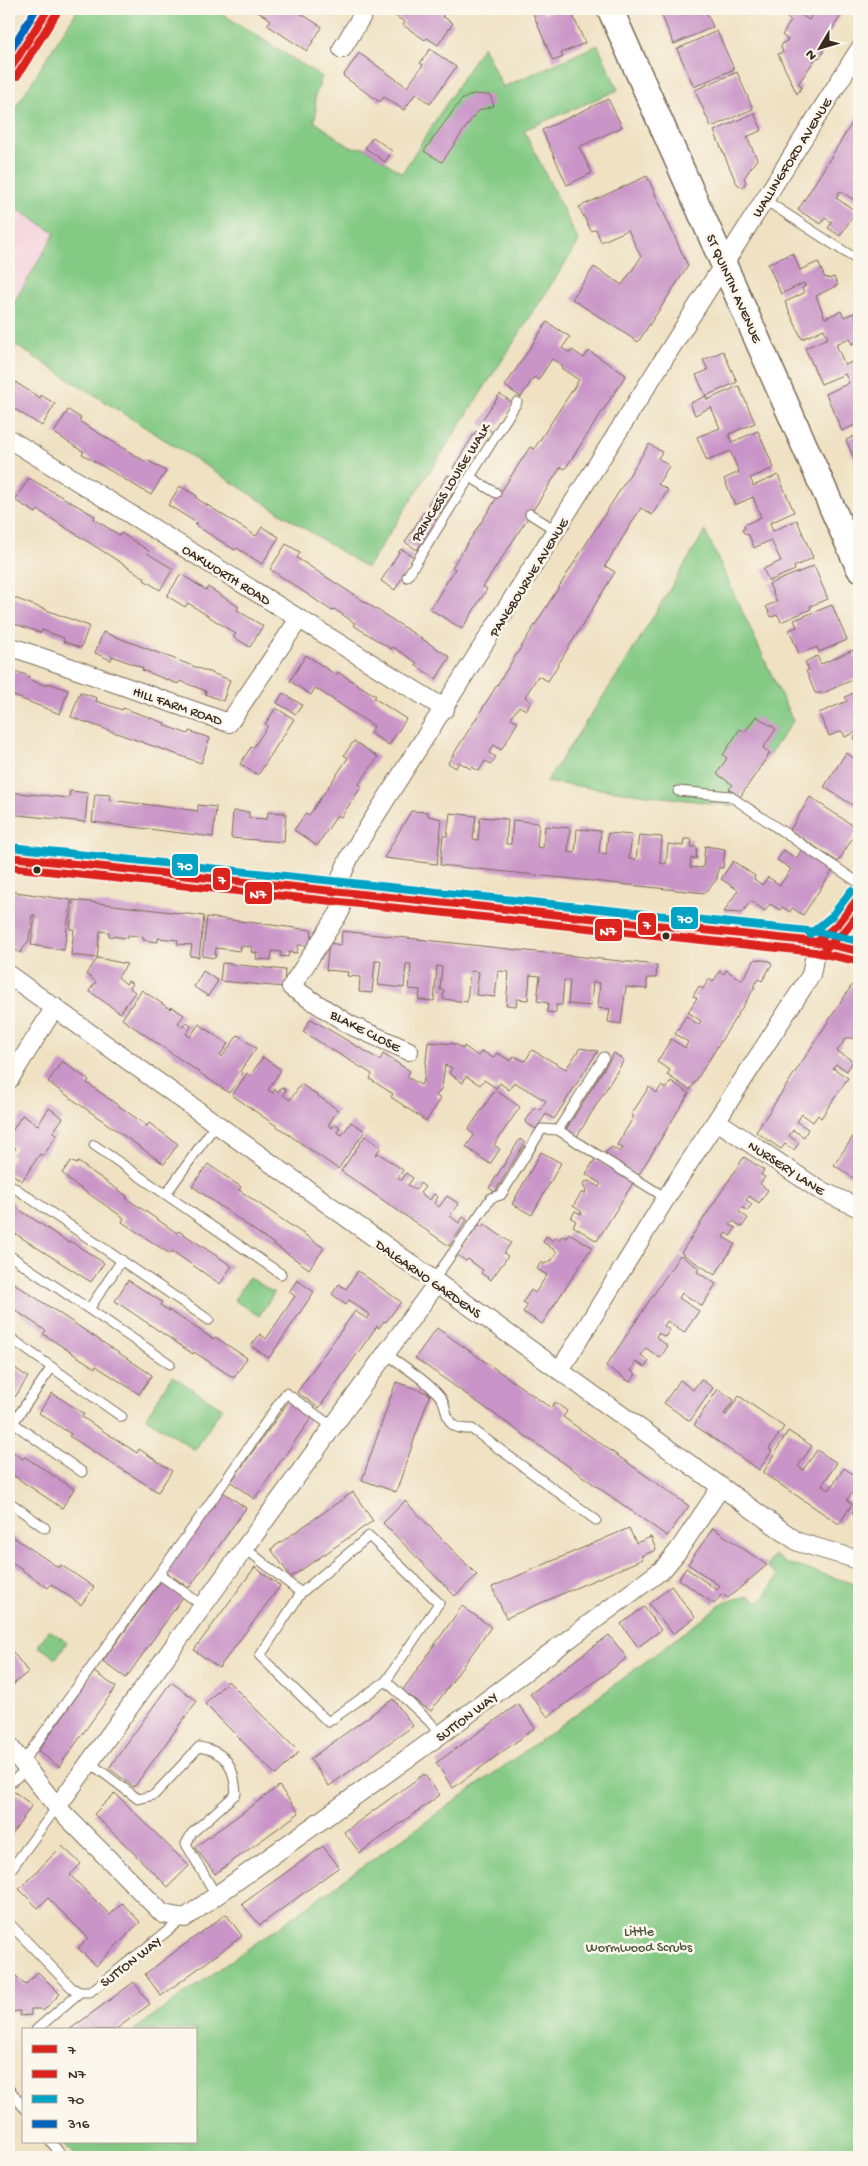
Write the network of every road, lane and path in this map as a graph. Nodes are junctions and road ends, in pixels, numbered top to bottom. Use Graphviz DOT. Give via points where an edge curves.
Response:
graph roads {
  1 [pos="48,9"];
  2 [pos="366,9"];
  3 [pos="610,9"];
  4 [pos="15,45"];
  5 [pos="342,49"];
  6 [pos="859,50"];
  7 [pos="9,71"];
  8 [pos="854,71"];
  9 [pos="764,200"];
  10 [pos="859,261"];
  11 [pos="724,264"];
  12 [pos="517,402"];
  13 [pos="9,438"];
  14 [pos="470,477"];
  15 [pos="496,493"];
  16 [pos="530,514"];
  17 [pos="557,531"];
  18 [pos="859,568"];
  19 [pos="407,577"];
  20 [pos="299,619"];
  21 [pos="9,646"];
  22 [pos="445,709"];
  23 [pos="678,791"];
  24 [pos="9,857"];
  25 [pos="859,883"];
  26 [pos="336,891"];
  27 [pos="859,897"];
  28 [pos="817,942"];
  29 [pos="859,952"];
  30 [pos="9,975"];
  31 [pos="55,1007"];
  32 [pos="409,1051"];
  33 [pos="604,1057"];
  34 [pos="9,1080"];
  35 [pos="717,1121"];
  36 [pos="216,1124"];
  37 [pos="558,1130"];
  38 [pos="94,1145"];
  39 [pos="9,1184"];
  40 [pos="166,1194"];
  41 [pos="666,1198"];
  42 [pos="859,1208"];
  43 [pos="9,1255"];
  44 [pos="122,1260"];
  45 [pos="281,1274"];
  46 [pos="435,1282"];
  47 [pos="89,1309"];
  48 [pos="209,1320"];
  49 [pos="9,1337"];
  50 [pos="386,1354"];
  51 [pos="170,1364"];
  52 [pos="52,1367"];
  53 [pos="560,1370"];
  54 [pos="122,1417"];
  55 [pos="11,1422"];
  56 [pos="333,1427"];
  57 [pos="82,1472"];
  58 [pos="721,1488"];
  59 [pos="9,1502"];
  60 [pos="596,1520"];
  61 [pos="45,1528"];
  62 [pos="245,1548"];
  63 [pos="859,1560"];
  64 [pos="159,1574"];
  65 [pos="301,1593"];
  66 [pos="203,1606"];
  67 [pos="386,1681"];
  68 [pos="440,1736"];
  69 [pos="9,1746"];
  70 [pos="89,1762"];
  71 [pos="25,1766"];
  72 [pos="9,1784"];
  73 [pos="58,1808"];
  74 [pos="9,1872"];
  75 [pos="216,1895"];
  76 [pos="185,1918"];
  77 [pos="9,1923"];
  78 [pos="80,1992"];
  79 [pos="38,2028"];
  80 [pos="9,2089"];
  81 [pos="22,2105"];
  82 [pos="53,2144"];
  83 [pos="63,2157"];
  1 -- 4 [label="street"];
  2 -- 5 [label="street"];
  3 -- 11 [label="main road, ST QUINTIN AVENUE"];
  4 -- 7 [label="street"];
  6 -- 8 [label="street, WALLINGFORD AVENUE"];
  8 -- 9 [label="street, WALLINGFORD AVENUE"];
  9 -- 10 [label="lane"];
  9 -- 11 [label="street, WALLINGFORD AVENUE"];
  11 -- 17 [label="street, PANGBOURNE AVENUE"];
  11 -- 18 [label="main road, ST QUINTIN AVENUE"];
  12 -- 14 [label="lane, PRINCESS LOUISE WALK"];
  13 -- 20 [label="street, OAKWORTH ROAD"];
  14 -- 15 [label="lane"];
  14 -- 19 [label="lane, PRINCESS LOUISE WALK"];
  16 -- 17 [label="lane"];
  17 -- 22 [label="street, PANGBOURNE AVENUE"];
  20 -- 21 [label="street, HILL FARM ROAD" via="228,723"];
  20 -- 22 [label="street, OAKWORTH ROAD"];
  22 -- 26 [label="street, PANGBOURNE AVENUE" via="350,856"];
  23 -- 25 [label="lane" via="730,796"];
  24 -- 26 [label="street"];
  26 -- 28 [label="street"];
  26 -- 32 [label="street, BLAKE CLOSE" via="340,910 291,988 350,1025"];
  27 -- 28 [label="street" via="839,923"];
  28 -- 29 [label="street"];
  28 -- 35 [label="street" via="811,974"];
  30 -- 31 [label="street, DALGARNO GARDENS"];
  31 -- 34 [label="street"];
  31 -- 36 [label="street, DALGARNO GARDENS"];
  33 -- 37 [label="lane"];
  35 -- 41 [label="street"];
  35 -- 42 [label="street, NURSERY LANE" via="818,1189"];
  36 -- 40 [label="lane"];
  36 -- 46 [label="street, DALGARNO GARDENS"];
  37 -- 41 [label="lane"];
  37 -- 46 [label="lane" via="542,1130 501,1195 492,1198"];
  38 -- 40 [label="lane"];
  39 -- 44 [label="lane"];
  40 -- 45 [label="lane"];
  41 -- 53 [label="street"];
  43 -- 47 [label="lane"];
  44 -- 47 [label="lane"];
  44 -- 48 [label="lane"];
  46 -- 50 [label="street"];
  46 -- 53 [label="street, DALGARNO GARDENS"];
  47 -- 51 [label="lane"];
  49 -- 52 [label="lane"];
  50 -- 56 [label="street"];
  50 -- 60 [label="lane" via="440,1396 447,1406 451,1423 459,1428 472,1429"];
  52 -- 54 [label="lane"];
  52 -- 55 [label="lane"];
  53 -- 58 [label="street, DALGARNO GARDENS"];
  55 -- 57 [label="lane"];
  56 -- 62 [label="street"];
  56 -- 64 [label="lane" via="286,1393"];
  58 -- 63 [label="street, DALGARNO GARDENS" via="798,1542"];
  58 -- 68 [label="street, SUTTON WAY" via="663,1569"];
  59 -- 61 [label="lane"];
  62 -- 65 [label="lane"];
  62 -- 66 [label="street"];
  64 -- 66 [label="lane"];
  64 -- 71 [label="lane"];
  65 -- 67 [label="lane" via="260,1656 328,1722"];
  65 -- 67 [label="lane" via="369,1536 439,1603"];
  66 -- 70 [label="street"];
  67 -- 68 [label="lane" via="430,1722"];
  68 -- 75 [label="street, SUTTON WAY"];
  69 -- 71 [label="street, SUTTON WAY"];
  70 -- 73 [label="street"];
  70 -- 75 [label="lane" via="138,1799 154,1795 199,1747 213,1749 232,1767 236,1794 192,1833 186,1844"];
  71 -- 72 [label="lane"];
  71 -- 73 [label="street, SUTTON WAY"];
  73 -- 74 [label="lane"];
  73 -- 76 [label="street, SUTTON WAY" via="163,1914"];
  75 -- 76 [label="street, SUTTON WAY"];
  76 -- 78 [label="lane, SUTTON WAY" via="104,1983 90,1992"];
  77 -- 78 [label="lane" via="72,1988"];
  78 -- 79 [label="lane"];
  80 -- 81 [label="lane"];
  82 -- 83 [label="lane"];
}
